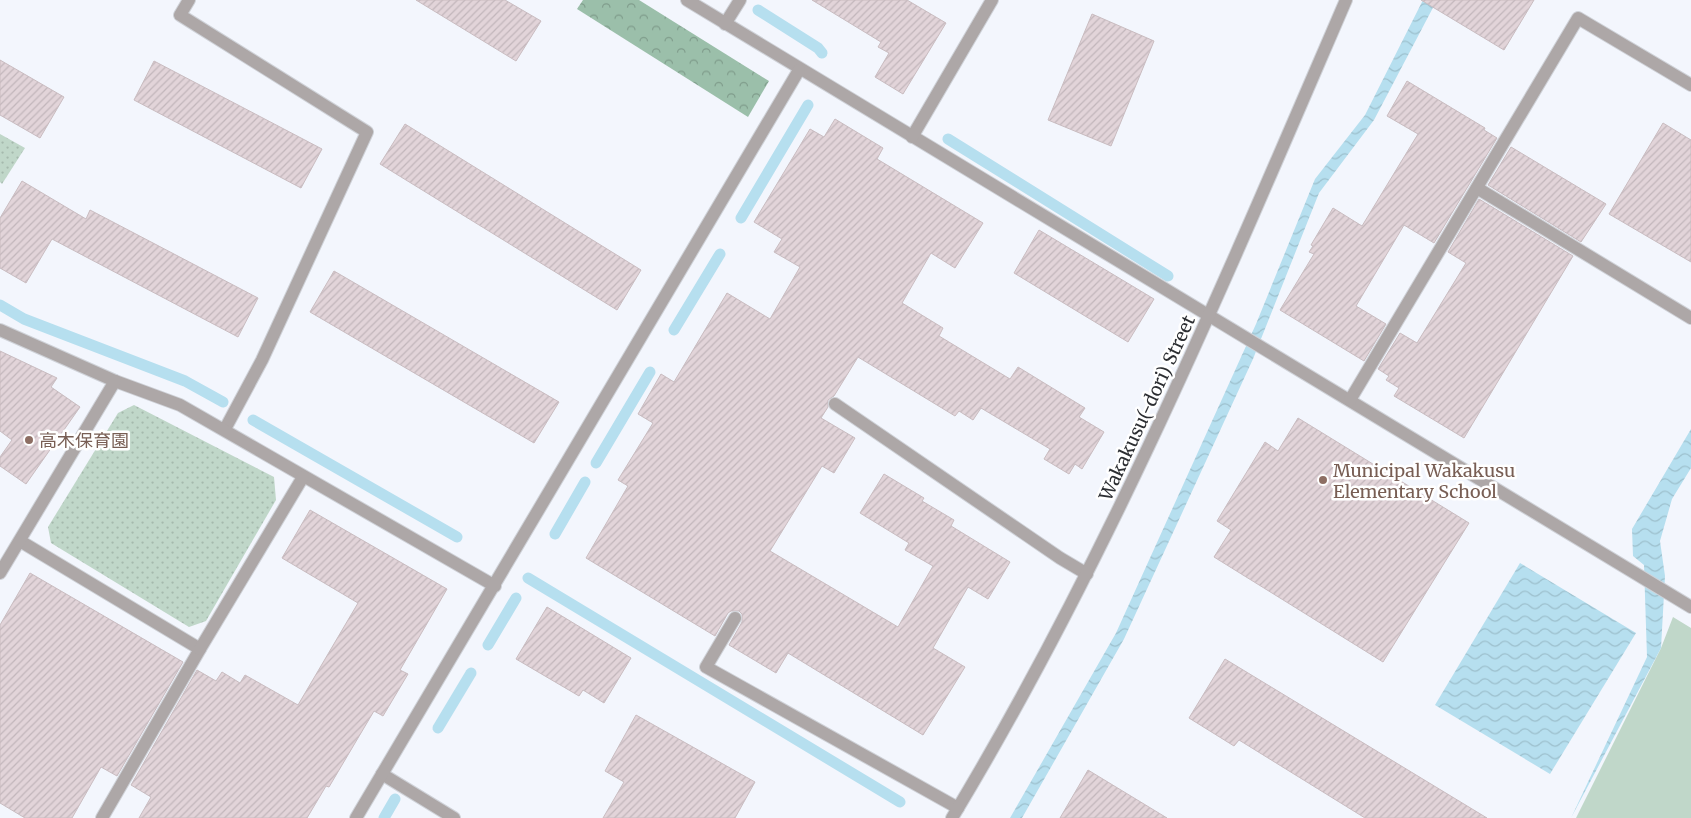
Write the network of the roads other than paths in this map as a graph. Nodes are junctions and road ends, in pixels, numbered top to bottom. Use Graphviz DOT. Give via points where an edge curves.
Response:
graph roads {
  1 [pos="189,0"];
  2 [pos="687,0"];
  3 [pos="740,0"];
  4 [pos="992,0"];
  5 [pos="1346,0"];
  6 [pos="725,24"];
  7 [pos="800,70"];
  8 [pos="1691,85"];
  9 [pos="912,137"];
  10 [pos="1477,188"];
  11 [pos="1210,316"];
  12 [pos="1691,318"];
  13 [pos="0,330"];
  14 [pos="115,381"];
  15 [pos="1350,400"];
  16 [pos="836,404"];
  17 [pos="225,429"];
  18 [pos="304,477"];
  19 [pos="20,541"];
  20 [pos="0,573"];
  21 [pos="1087,574"];
  22 [pos="495,586"];
  23 [pos="1691,607"];
  24 [pos="735,618"];
  25 [pos="200,649"];
  26 [pos="382,774"];
  27 [pos="955,813"];
  28 [pos="102,818"];
  29 [pos="356,818"];
  30 [pos="454,818"];
  1 -- 17 [label="street" via="180,15 367,132 262,360"];
  2 -- 6 [label="street"];
  3 -- 6 [label="street"];
  4 -- 9 [label="street"];
  5 -- 11 [label="street, Wakakusu(-dori) Street"];
  6 -- 7 [label="street"];
  7 -- 9 [label="street"];
  7 -- 22 [label="street"];
  8 -- 10 [label="street" via="1578,18"];
  9 -- 11 [label="street"];
  10 -- 12 [label="street"];
  10 -- 15 [label="street"];
  11 -- 15 [label="street"];
  11 -- 21 [label="street, Wakakusu(-dori) Street" via="1159,429"];
  13 -- 14 [label="street"];
  14 -- 17 [label="street" via="180,405"];
  14 -- 19 [label="street"];
  15 -- 23 [label="street"];
  16 -- 21 [label="street"];
  17 -- 18 [label="street"];
  18 -- 22 [label="street"];
  18 -- 25 [label="street"];
  19 -- 20 [label="street"];
  19 -- 25 [label="street"];
  21 -- 27 [label="street, Wakakusu(-dori) Street"];
  22 -- 26 [label="street"];
  24 -- 27 [label="street" via="706,667"];
  25 -- 28 [label="street"];
  26 -- 29 [label="street"];
  26 -- 30 [label="street"];
}
